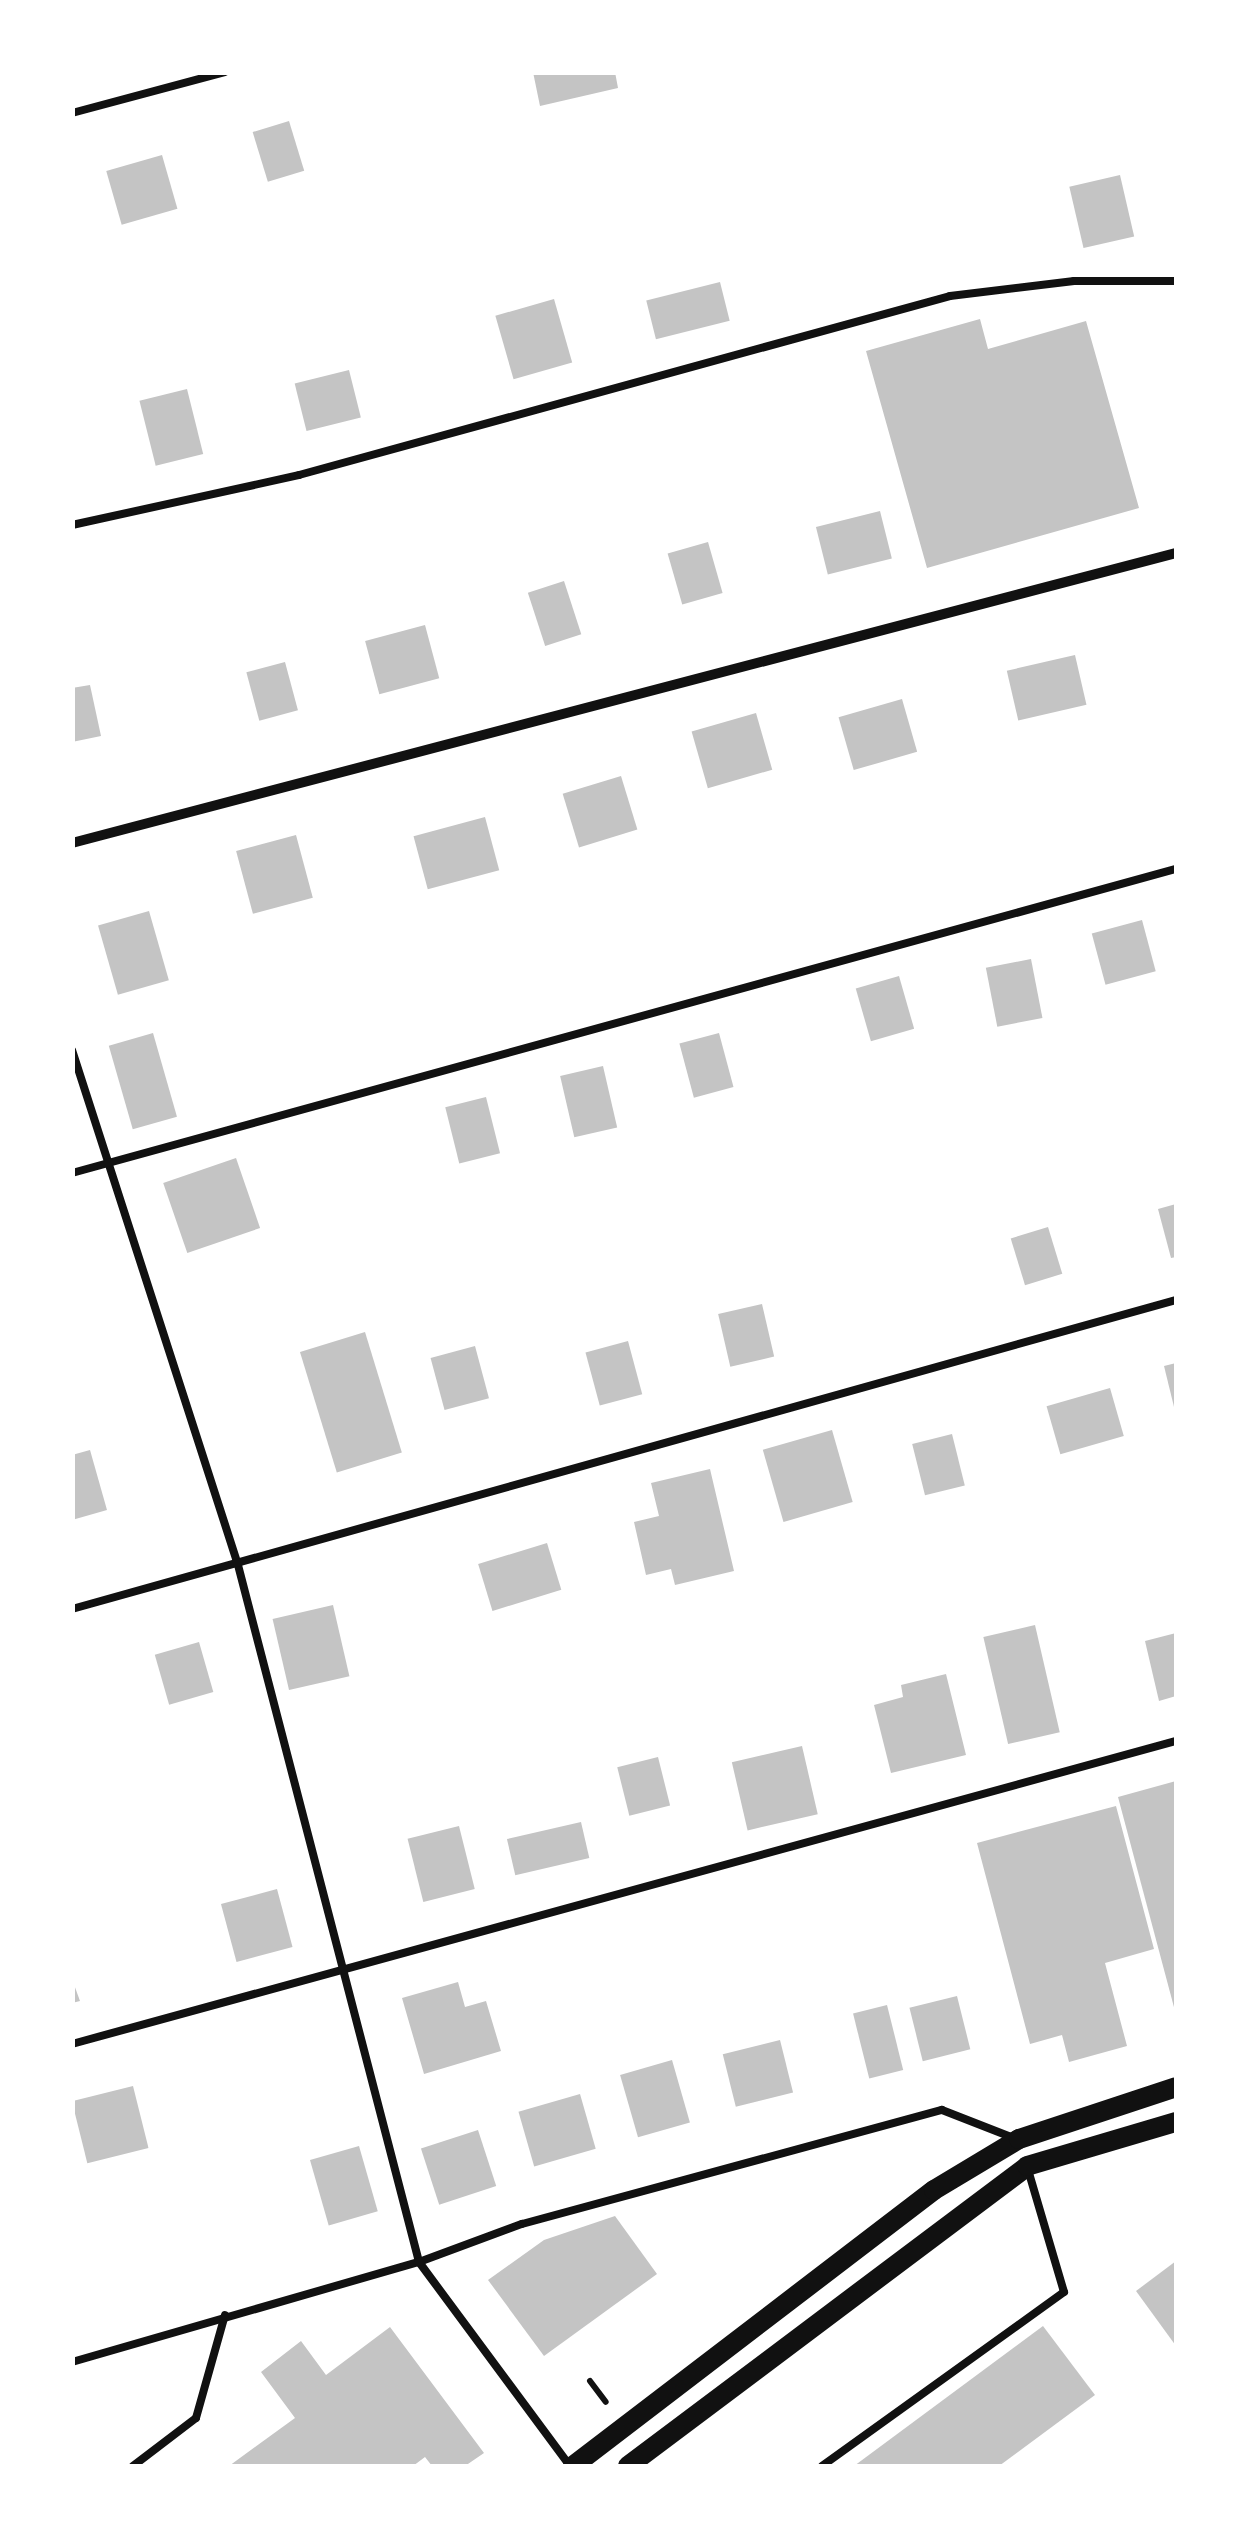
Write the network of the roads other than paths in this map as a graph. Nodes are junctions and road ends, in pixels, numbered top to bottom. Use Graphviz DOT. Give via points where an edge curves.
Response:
graph roads {
  1 [pos="225,72"];
  2 [pos="72,113"];
  3 [pos="1176,282"];
  4 [pos="72,524"];
  5 [pos="1176,553"];
  6 [pos="72,844"];
  7 [pos="1176,869"];
  8 [pos="72,1050"];
  9 [pos="106,1164"];
  10 [pos="72,1174"];
  11 [pos="1176,1300"];
  12 [pos="238,1566"];
  13 [pos="72,1610"];
  14 [pos="1176,1741"];
  15 [pos="342,1967"];
  16 [pos="72,2044"];
  17 [pos="1176,2087"];
  18 [pos="1176,2122"];
  19 [pos="1019,2139"];
  20 [pos="1026,2166"];
  21 [pos="419,2262"];
  22 [pos="225,2315"];
  23 [pos="72,2362"];
  24 [pos="133,2466"];
  25 [pos="571,2466"];
  26 [pos="628,2466"];
  27 [pos="822,2466"];
  1 -- 2 [label="lane"];
  3 -- 4 [label="lane" via="1074,281 950,296 299,475"];
  5 -- 6 [label="street"];
  7 -- 9 [label="lane"];
  8 -- 9 [label="lane"];
  9 -- 10 [label="lane"];
  9 -- 12 [label="lane"];
  11 -- 12 [label="lane"];
  12 -- 13 [label="lane"];
  12 -- 15 [label="lane"];
  14 -- 15 [label="lane"];
  15 -- 16 [label="lane"];
  15 -- 21 [label="lane"];
  17 -- 19 [label="main road"];
  18 -- 20 [label="main road"];
  19 -- 21 [label="lane" via="942,2110 522,2224"];
  19 -- 25 [label="main road" via="934,2190"];
  20 -- 26 [label="main road"];
  20 -- 27 [label="lane" via="1064,2292"];
  21 -- 22 [label="lane"];
  21 -- 25 [label="lane"];
  22 -- 23 [label="lane"];
  22 -- 24 [label="lane" via="196,2418"];
}
